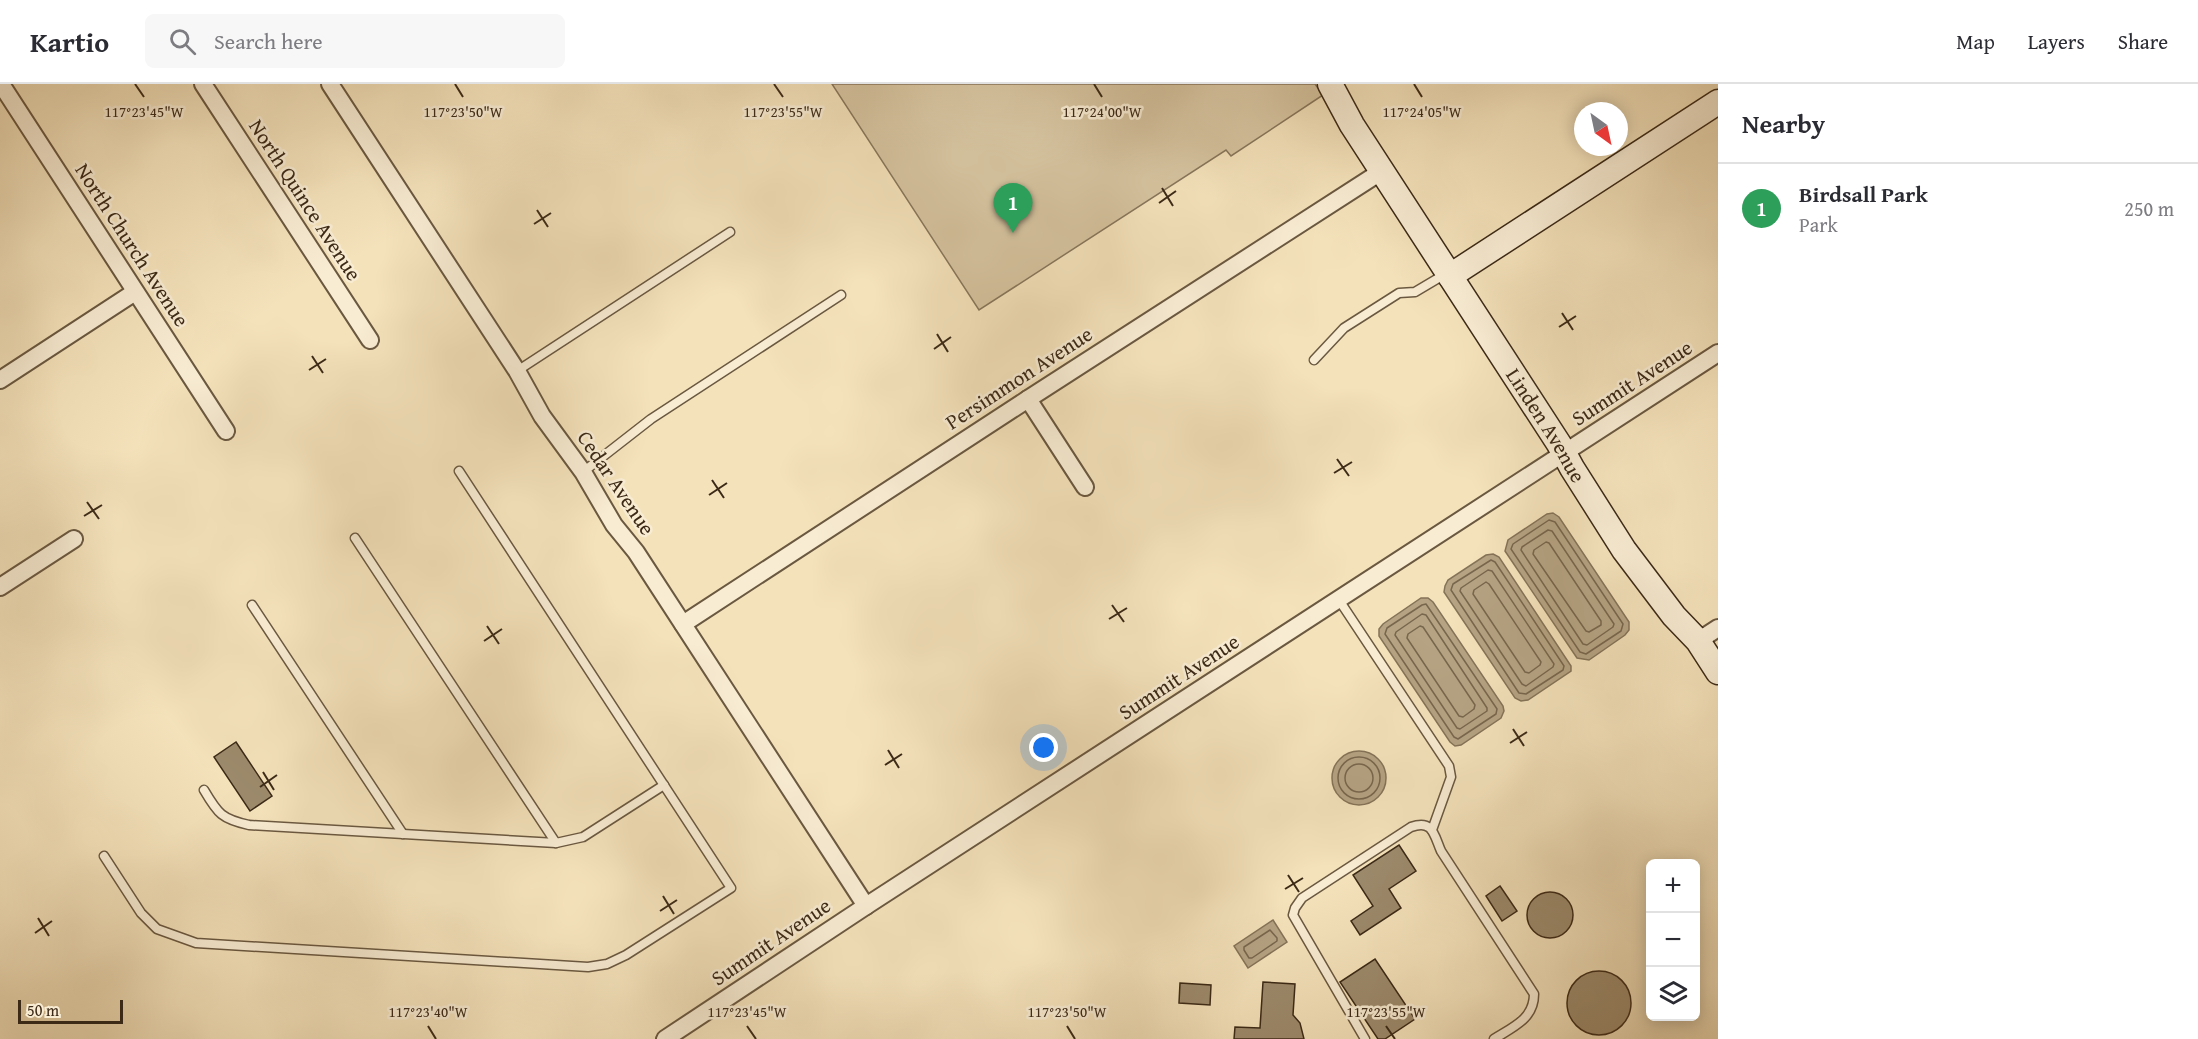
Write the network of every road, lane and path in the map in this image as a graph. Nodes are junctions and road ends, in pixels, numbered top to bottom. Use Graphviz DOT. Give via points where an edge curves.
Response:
graph roads {
  1 [pos="1,84"];
  2 [pos="203,84"];
  3 [pos="330,84"];
  4 [pos="1330,84"];
  5 [pos="1718,102"];
  6 [pos="1382,171"];
  7 [pos="730,232"];
  8 [pos="1448,274"];
  9 [pos="135,292"];
  10 [pos="841,295"];
  11 [pos="370,340"];
  12 [pos="1718,353"];
  13 [pos="1314,360"];
  14 [pos="518,371"];
  15 [pos="0,380"];
  16 [pos="1028,399"];
  17 [pos="226,430"];
  18 [pos="1564,454"];
  19 [pos="459,471"];
  20 [pos="583,472"];
  21 [pos="1085,487"];
  22 [pos="355,538"];
  23 [pos="74,539"];
  24 [pos="0,587"];
  25 [pos="1339,600"];
  26 [pos="252,604"];
  27 [pos="683,624"];
  28 [pos="1718,628"];
  29 [pos="1698,641"];
  30 [pos="1718,672"];
  31 [pos="664,785"];
  32 [pos="204,790"];
  33 [pos="1432,830"];
  34 [pos="404,834"];
  35 [pos="556,843"];
  36 [pos="104,856"];
  37 [pos="866,906"];
  38 [pos="665,1039"];
  39 [pos="1365,1039"];
  40 [pos="1494,1039"];
  1 -- 9 [label="street, North Church Avenue"];
  2 -- 11 [label="street, North Quince Avenue"];
  3 -- 14 [label="street, Cedar Avenue"];
  4 -- 6 [label="street, Linden Avenue"];
  5 -- 8 [label="street"];
  6 -- 8 [label="street, Linden Avenue"];
  6 -- 16 [label="street, Persimmon Avenue"];
  7 -- 14 [label="lane"];
  8 -- 13 [label="lane" via="1415,292 1399,293 1344,328"];
  8 -- 18 [label="street, Linden Avenue"];
  9 -- 15 [label="street"];
  9 -- 17 [label="street, North Church Avenue"];
  10 -- 20 [label="lane" via="651,419"];
  12 -- 18 [label="street, Summit Avenue"];
  14 -- 20 [label="street, Cedar Avenue" via="542,416"];
  16 -- 21 [label="street"];
  16 -- 27 [label="street, Persimmon Avenue"];
  18 -- 25 [label="street, Summit Avenue"];
  18 -- 29 [label="street, Linden Avenue" via="1624,550"];
  19 -- 31 [label="lane"];
  20 -- 27 [label="street, Cedar Avenue" via="614,525"];
  22 -- 35 [label="lane"];
  23 -- 24 [label="street"];
  25 -- 33 [label="lane" via="1449,766 1451,777"];
  25 -- 37 [label="street, Summit Avenue"];
  26 -- 34 [label="lane"];
  27 -- 37 [label="street, Cedar Avenue"];
  28 -- 29 [label="street"];
  29 -- 30 [label="street, Linden Avenue"];
  31 -- 35 [label="lane" via="583,837"];
  31 -- 36 [label="lane" via="731,888 626,955 588,967 196,943 157,929 141,913"];
  32 -- 34 [label="lane" via="216,812 239,823"];
  33 -- 39 [label="lane" via="1427,825 1411,827 1302,898 1295,908 1293,915"];
  33 -- 40 [label="lane" via="1441,851 1534,994 1529,1015"];
  34 -- 35 [label="lane"];
  37 -- 38 [label="street, Summit Avenue"];
}
